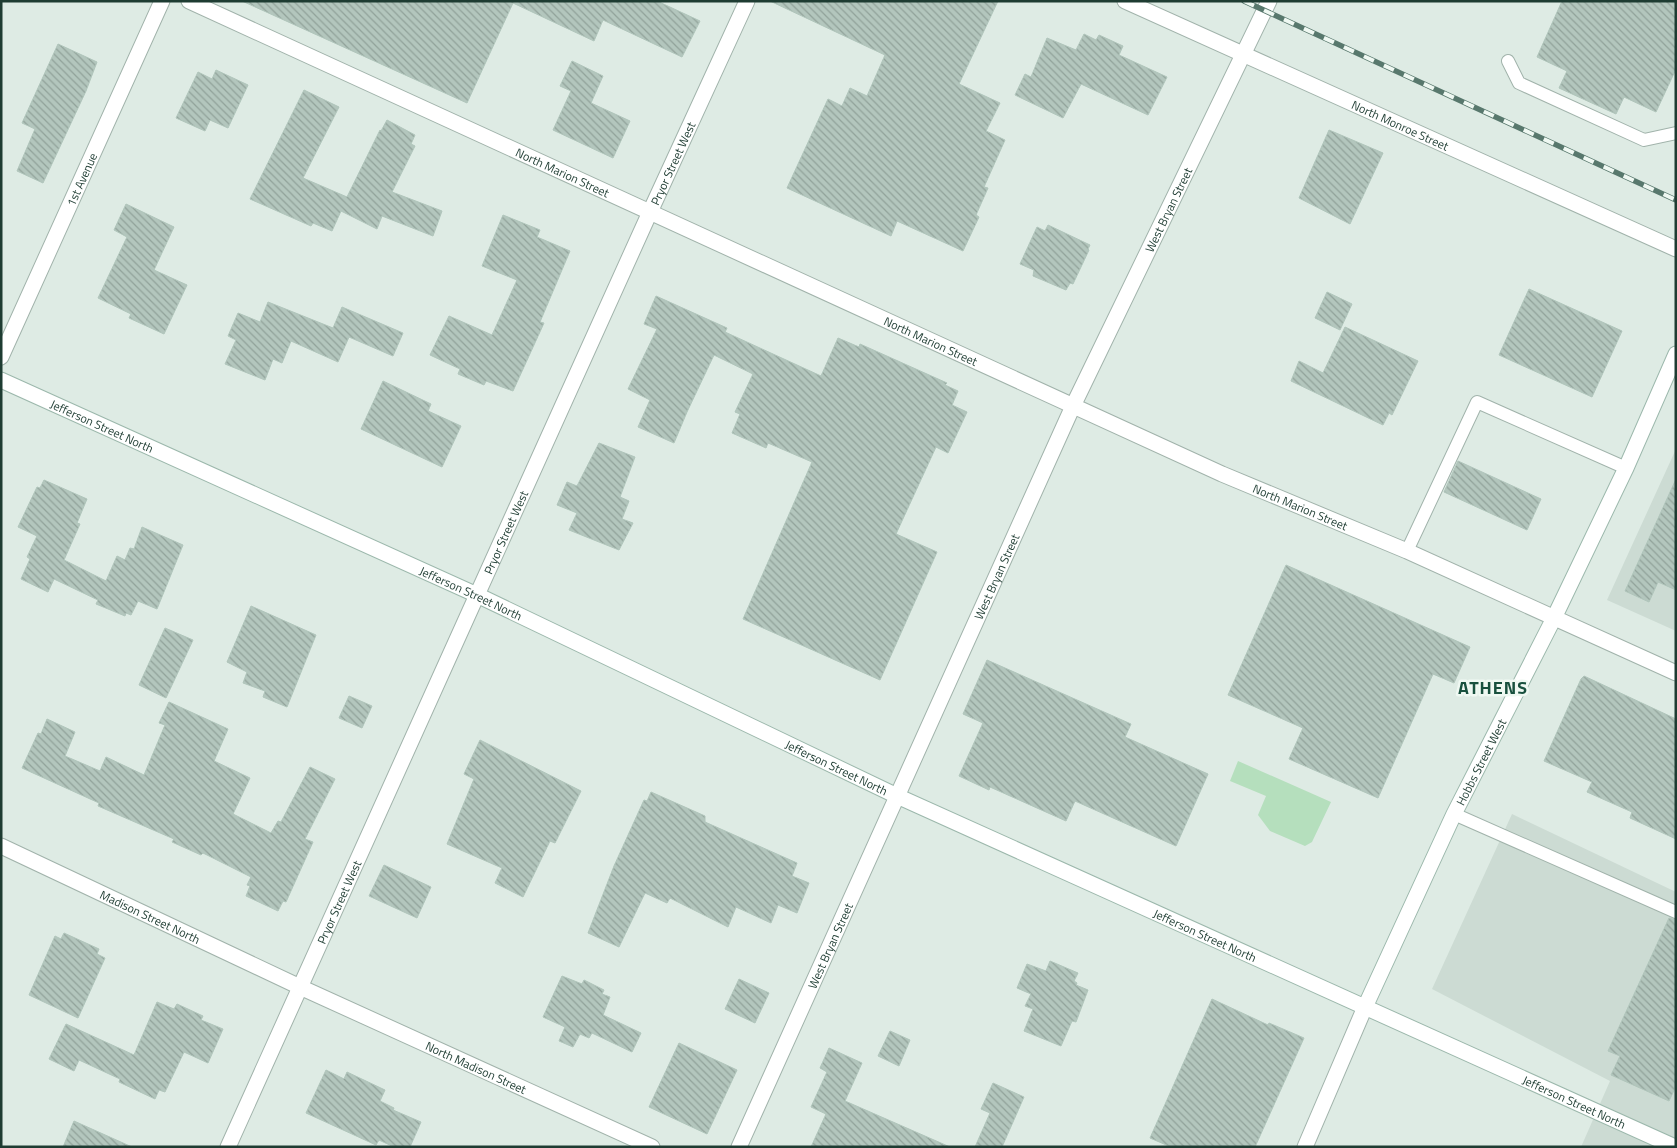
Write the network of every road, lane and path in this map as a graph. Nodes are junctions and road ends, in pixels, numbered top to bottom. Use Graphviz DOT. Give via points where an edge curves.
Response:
graph roads {
  1 [pos="162,1"];
  2 [pos="189,1"];
  3 [pos="747,1"];
  4 [pos="1125,1"];
  5 [pos="1267,6"];
  6 [pos="1244,54"];
  7 [pos="1508,61"];
  8 [pos="1676,133"];
  9 [pos="650,212"];
  10 [pos="1676,249"];
  11 [pos="1676,354"];
  12 [pos="1,358"];
  13 [pos="1,380"];
  14 [pos="1073,406"];
  15 [pos="1626,468"];
  16 [pos="1407,551"];
  17 [pos="478,594"];
  18 [pos="1554,618"];
  19 [pos="1676,673"];
  20 [pos="897,796"];
  21 [pos="1454,814"];
  22 [pos="1,846"];
  23 [pos="1676,912"];
  24 [pos="300,987"];
  25 [pos="1366,1007"];
  26 [pos="1674,1143"];
  27 [pos="228,1147"];
  28 [pos="652,1147"];
  29 [pos="739,1147"];
  30 [pos="1306,1147"];
  1 -- 12 [label="street, 1st Avenue"];
  2 -- 9 [label="street, North Marion Street"];
  3 -- 9 [label="street, Pryor Street West"];
  4 -- 6 [label="street, North Monroe Street"];
  5 -- 6 [label="street, West Bryan Street"];
  6 -- 10 [label="street, North Monroe Street"];
  6 -- 14 [label="street, West Bryan Street"];
  7 -- 8 [label="lane" via="1519,83 1644,140"];
  9 -- 14 [label="street, North Marion Street"];
  9 -- 17 [label="street, Pryor Street West"];
  11 -- 15 [label="street, Hobbs Street West"];
  13 -- 17 [label="street, Jefferson Street North"];
  14 -- 16 [label="street, North Marion Street" via="1222,474"];
  14 -- 20 [label="street, West Bryan Street"];
  15 -- 16 [label="lane" via="1477,402"];
  15 -- 18 [label="street, Hobbs Street West"];
  16 -- 18 [label="street, North Marion Street"];
  17 -- 20 [label="street, Jefferson Street North"];
  17 -- 24 [label="street, Pryor Street West"];
  18 -- 19 [label="street, North Marion Street"];
  18 -- 21 [label="street, Hobbs Street West"];
  20 -- 25 [label="street, Jefferson Street North"];
  20 -- 29 [label="street, West Bryan Street"];
  21 -- 23 [label="lane"];
  21 -- 25 [label="street, Hobbs Street West"];
  22 -- 24 [label="street, Madison Street North"];
  24 -- 27 [label="street, Pryor Street West"];
  24 -- 28 [label="street, North Madison Street"];
  25 -- 26 [label="street, Jefferson Street North"];
  25 -- 30 [label="street, Hobbs Street West"];
}
